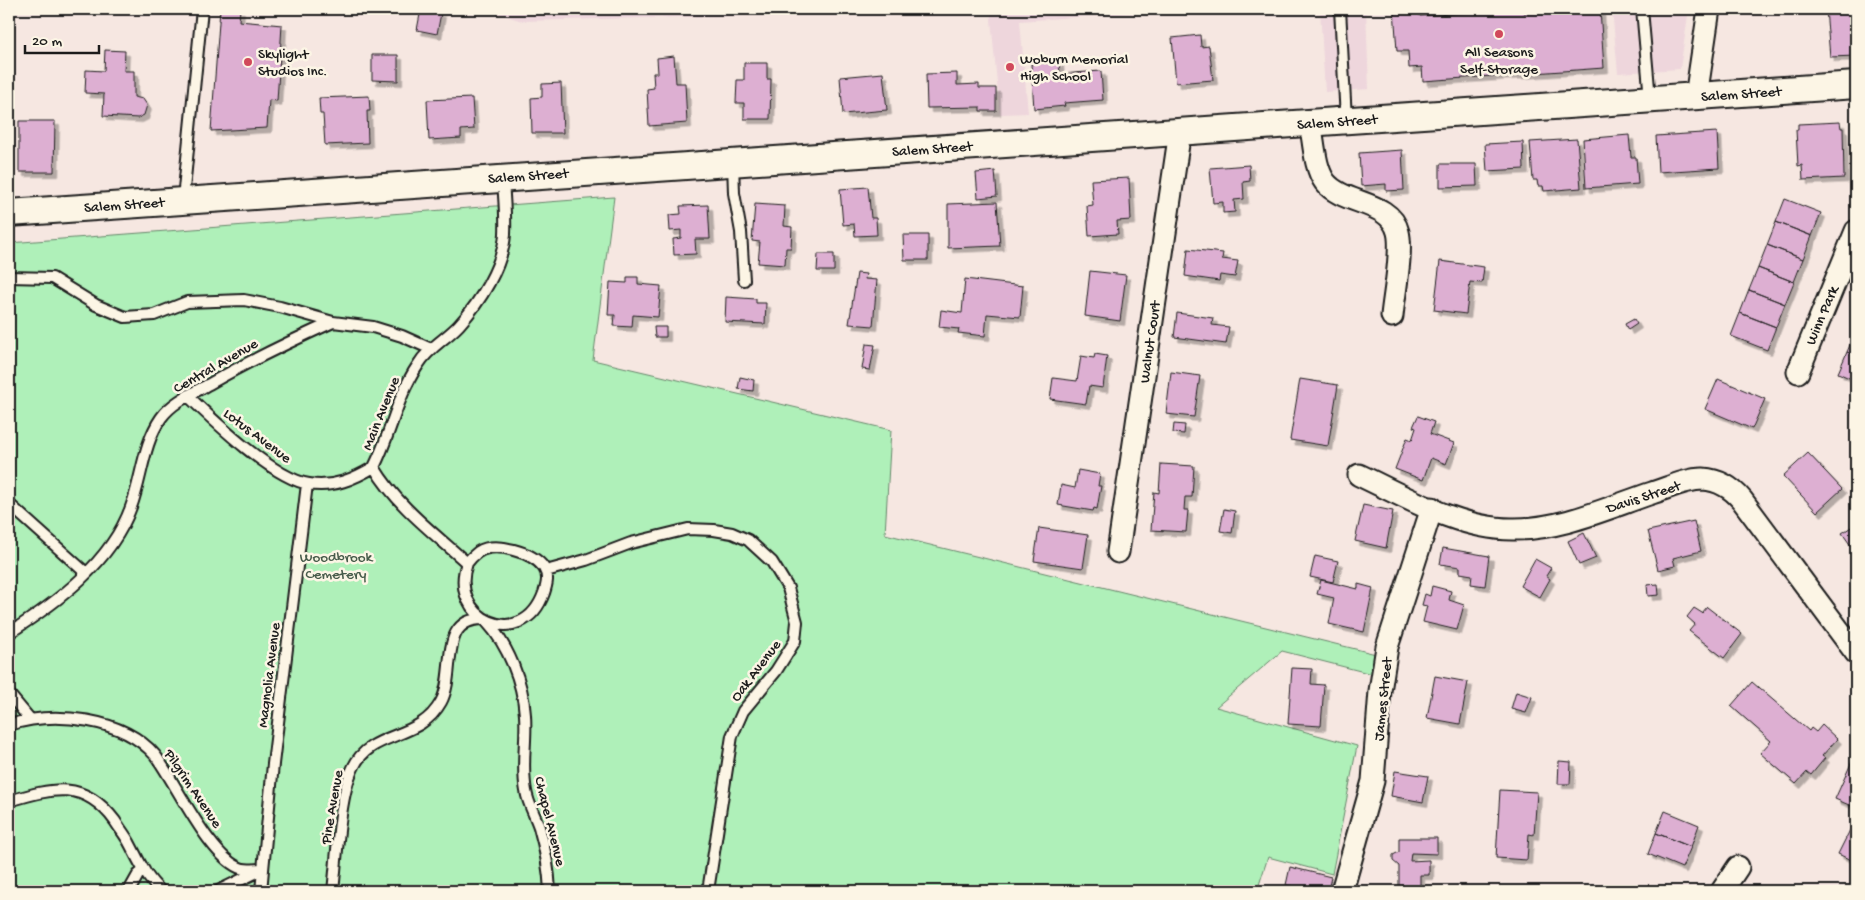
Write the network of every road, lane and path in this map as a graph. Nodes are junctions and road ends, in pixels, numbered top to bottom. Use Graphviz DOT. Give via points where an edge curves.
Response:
graph roads {
  1 [pos="202,9"];
  2 [pos="1340,9"];
  3 [pos="1642,9"];
  4 [pos="1709,9"];
  5 [pos="1856,85"];
  6 [pos="1696,97"];
  7 [pos="1650,100"];
  8 [pos="1346,120"];
  9 [pos="1310,123"];
  10 [pos="1180,131"];
  11 [pos="733,161"];
  12 [pos="503,177"];
  13 [pos="183,199"];
  14 [pos="9,212"];
  15 [pos="1856,232"];
  16 [pos="9,277"];
  17 [pos="744,280"];
  18 [pos="1392,316"];
  19 [pos="333,322"];
  20 [pos="431,349"];
  21 [pos="1798,372"];
  22 [pos="188,396"];
  23 [pos="374,467"];
  24 [pos="1359,475"];
  25 [pos="306,484"];
  26 [pos="9,504"];
  27 [pos="1432,508"];
  28 [pos="1118,552"];
  29 [pos="467,563"];
  30 [pos="546,571"];
  31 [pos="86,573"];
  32 [pos="485,619"];
  33 [pos="9,633"];
  34 [pos="1856,653"];
  35 [pos="9,694"];
  36 [pos="28,718"];
  37 [pos="9,725"];
  38 [pos="9,801"];
  39 [pos="1738,867"];
  40 [pos="144,870"];
  41 [pos="262,870"];
  42 [pos="129,891"];
  43 [pos="161,891"];
  44 [pos="218,891"];
  45 [pos="261,891"];
  46 [pos="333,891"];
  47 [pos="550,891"];
  48 [pos="708,891"];
  49 [pos="1342,891"];
  50 [pos="1722,891"];
  1 -- 13 [label="lane"];
  2 -- 8 [label="lane"];
  3 -- 7 [label="lane"];
  4 -- 6 [label="street"];
  5 -- 6 [label="street, Salem Street"];
  6 -- 7 [label="street, Salem Street"];
  7 -- 8 [label="street, Salem Street"];
  8 -- 9 [label="street, Salem Street"];
  9 -- 10 [label="street, Salem Street"];
  9 -- 18 [label="street" via="1319,168 1327,184 1385,214 1397,227 1400,244"];
  10 -- 11 [label="street, Salem Street"];
  10 -- 28 [label="street, Walnut Court"];
  11 -- 12 [label="street, Salem Street"];
  11 -- 17 [label="lane"];
  12 -- 13 [label="street, Salem Street"];
  12 -- 20 [label="lane, Main Avenue" via="505,235 496,266 468,315"];
  13 -- 14 [label="street, Salem Street"];
  15 -- 21 [label="street, Winn Park"];
  16 -- 19 [label="lane" via="52,278 96,306 125,317 154,315 187,302 244,300"];
  19 -- 20 [label="lane" via="373,328"];
  19 -- 22 [label="lane, Central Avenue" via="264,353"];
  20 -- 23 [label="lane, Main Avenue" via="408,382 394,414 385,447"];
  22 -- 25 [label="lane, Lotus Avenue" via="260,458"];
  22 -- 31 [label="lane, Central Avenue" via="162,416 153,433 123,525"];
  23 -- 25 [label="lane, Lotus Avenue" via="339,483"];
  23 -- 29 [label="lane, Main Avenue" via="401,504"];
  24 -- 27 [label="street, Davis Street"];
  25 -- 41 [label="lane, Magnolia Avenue"];
  26 -- 31 [label="lane"];
  27 -- 34 [label="street, Davis Street" via="1493,528 1527,529 1568,521 1692,480 1716,481 1731,488 1742,500"];
  27 -- 49 [label="street, James Street" via="1388,647 1380,692 1373,781"];
  29 -- 30 [label="lane" via="479,551 511,550 520,551 540,562"];
  29 -- 32 [label="lane" via="463,583 466,599"];
  30 -- 32 [label="lane" via="548,582 543,597 527,620 509,626"];
  30 -- 48 [label="lane, Oak Avenue" via="688,529 714,530 748,540 772,562 788,588 797,622 795,641 776,671 743,711 732,736"];
  31 -- 33 [label="lane, Central Avenue" via="54,603"];
  32 -- 46 [label="lane, Pine Avenue" via="468,620 458,627 444,696 434,712 410,731 373,745 353,766 345,797"];
  32 -- 47 [label="lane, Chapel Avenue" via="504,646 520,687 525,713 523,775 546,856"];
  35 -- 36 [label="lane"];
  36 -- 37 [label="lane, Pilgrim Avenue"];
  36 -- 41 [label="lane, Pilgrim Avenue" via="103,724 133,736 155,755 198,824 231,863 243,869"];
  38 -- 40 [label="lane" via="53,790 75,791 95,799 129,842"];
  39 -- 50 [label="street"];
  40 -- 42 [label="lane"];
  40 -- 43 [label="lane"];
  41 -- 44 [label="lane"];
  41 -- 45 [label="lane, Magnolia Avenue"];
}
